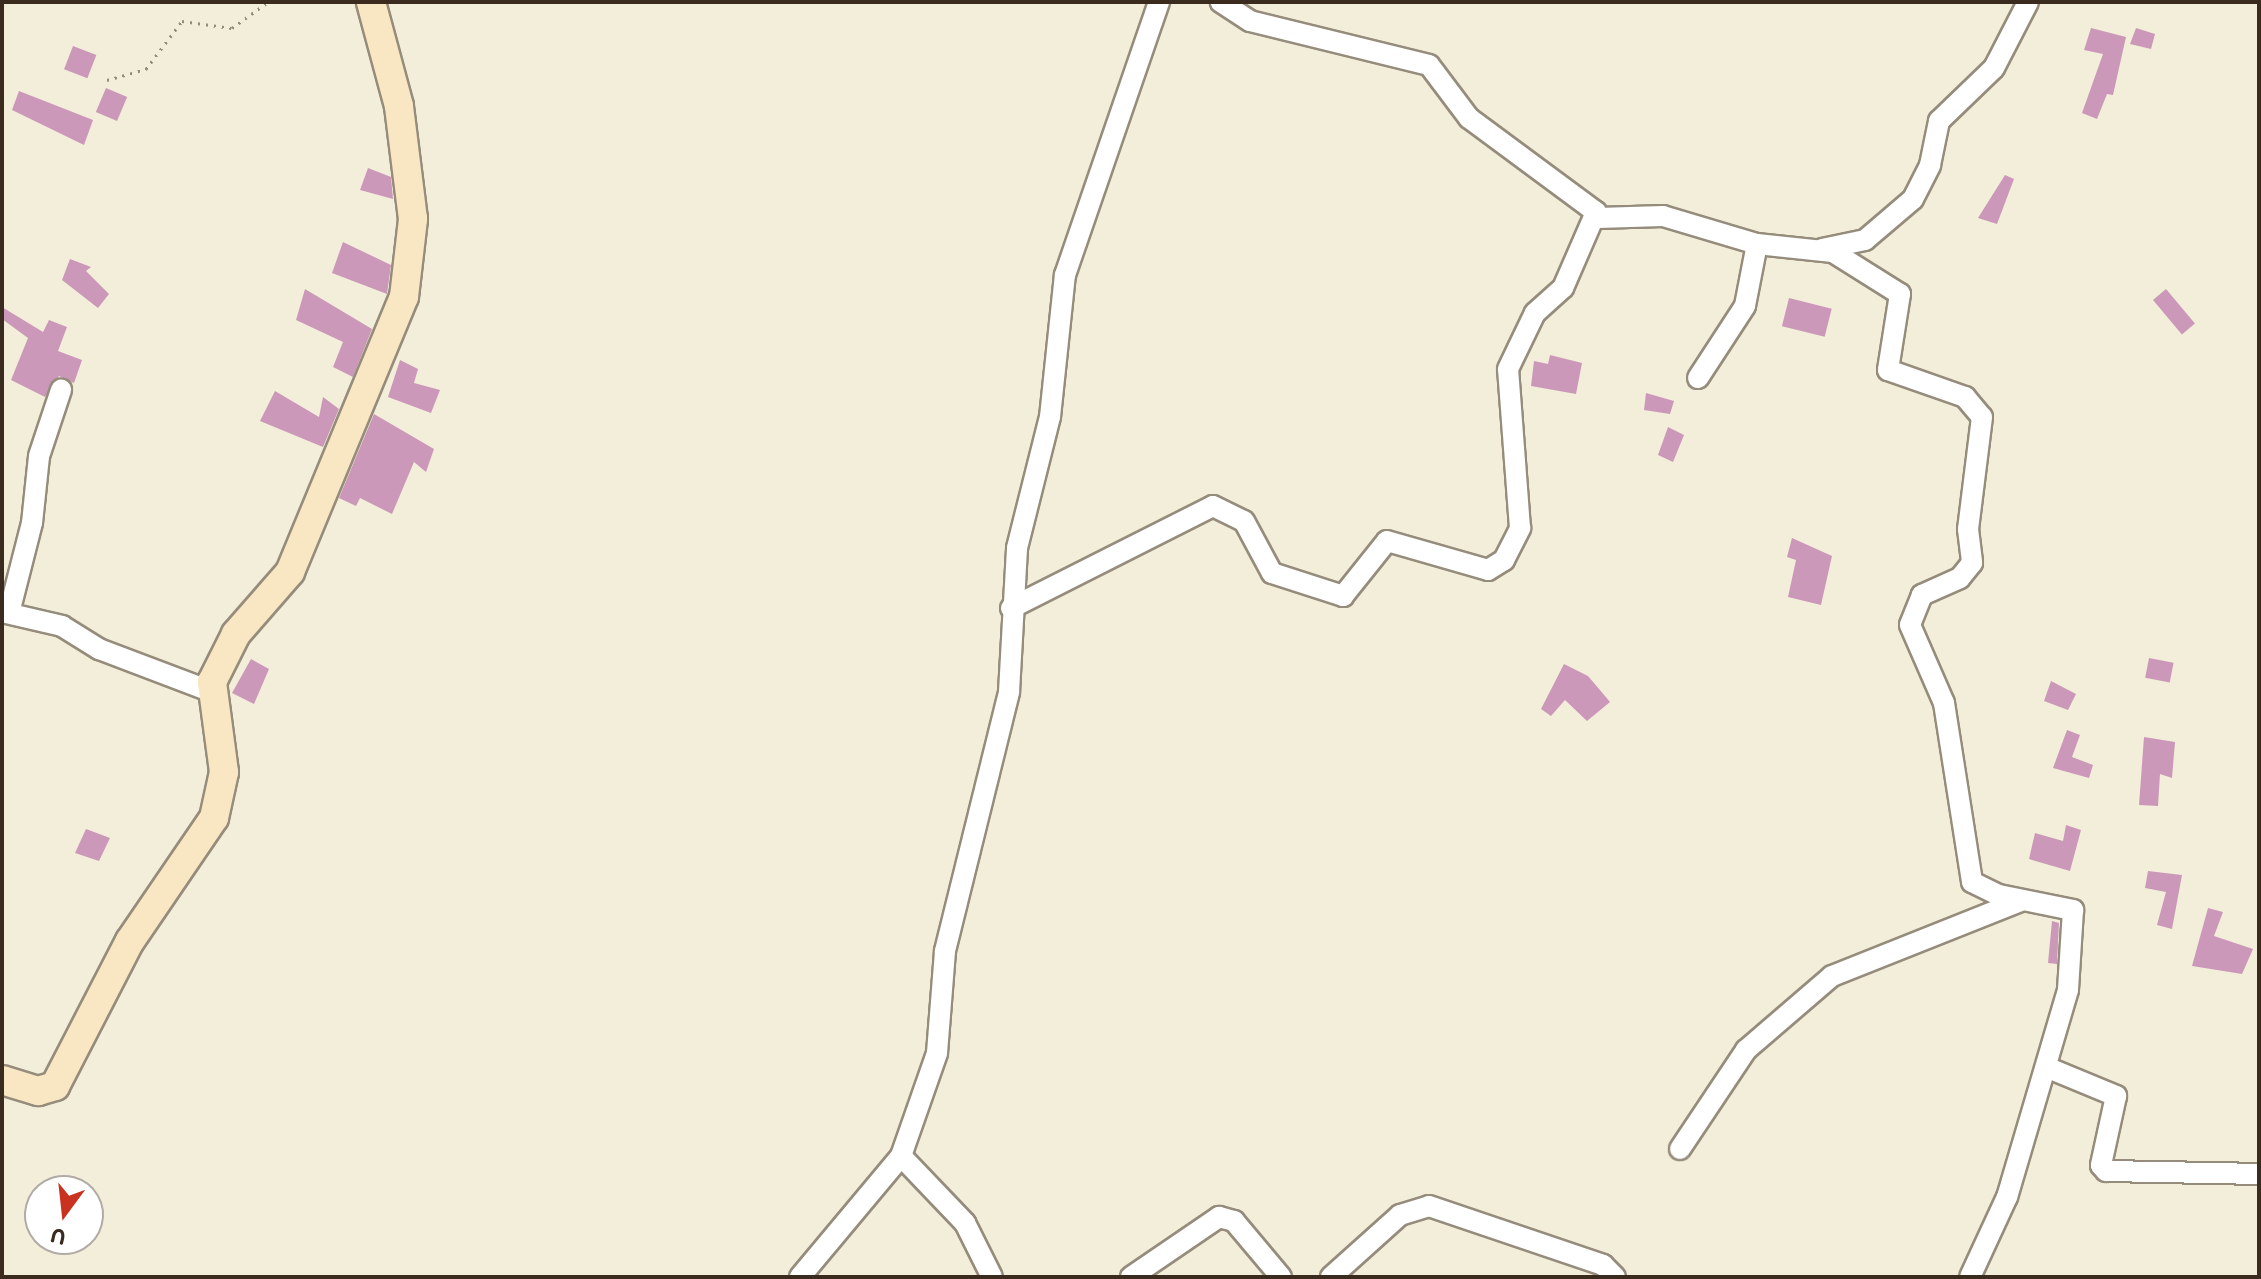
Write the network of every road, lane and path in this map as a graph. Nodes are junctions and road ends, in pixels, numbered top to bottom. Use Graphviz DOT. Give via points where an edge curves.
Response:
graph roads {
  1 [pos="268,2"];
  2 [pos="371,2"];
  3 [pos="1159,2"];
  4 [pos="1221,2"];
  5 [pos="2028,2"];
  6 [pos="107,80"];
  7 [pos="1598,218"];
  8 [pos="1757,244"];
  9 [pos="1822,249"];
  10 [pos="1698,378"];
  11 [pos="61,390"];
  12 [pos="1011,608"];
  13 [pos="6,613"];
  14 [pos="212,692"];
  15 [pos="2020,901"];
  16 [pos="2046,1067"];
  17 [pos="2,1080"];
  18 [pos="1680,1149"];
  19 [pos="901,1156"];
  20 [pos="2259,1174"];
  21 [pos="800,1277"];
  22 [pos="992,1277"];
  23 [pos="1131,1277"];
  24 [pos="1281,1277"];
  25 [pos="1331,1277"];
  26 [pos="1615,1277"];
  27 [pos="1970,1277"];
  1 -- 6 [label="path" via="232,28 182,21 146,69"];
  2 -- 14 [label="street" via="399,106 413,219 409,281 290,572 236,634"];
  3 -- 12 [label="street" via="1065,275 1050,417 1017,548"];
  4 -- 7 [label="street" via="1250,21 1429,65 1469,118 1589,203"];
  5 -- 9 [label="street" via="1994,68 1939,121 1930,165 1913,199 1865,240"];
  7 -- 8 [label="street" via="1663,216"];
  7 -- 12 [label="street" via="1563,288 1514,345 1505,393 1523,512 1512,550 1496,567 1479,569 1387,541 1352,593 1335,595 1272,573 1244,521 1213,506"];
  8 -- 9 [label="street"];
  8 -- 10 [label="street" via="1745,306"];
  9 -- 15 [label="street" via="1900,294 1888,370 1965,397 1982,417 1968,529 1972,563 1960,578 1922,595 1910,625 1944,703 1972,882"];
  11 -- 13 [label="street" via="39,456 32,523"];
  12 -- 19 [label="street" via="1009,692 945,951 937,1053"];
  13 -- 14 [label="street" via="62,626 99,649"];
  14 -- 17 [label="street" via="224,772 214,818 130,941 55,1086 38,1091"];
  15 -- 16 [label="street" via="2060,902 2073,910 2068,990"];
  15 -- 18 [label="street" via="1832,976 1746,1050"];
  16 -- 20 [label="street" via="2116,1096 2101,1165 2106,1171"];
  16 -- 27 [label="street" via="2007,1197"];
  19 -- 21 [label="street"];
  19 -- 22 [label="street" via="965,1223"];
  23 -- 24 [label="street" via="1219,1217 1234,1221"];
  25 -- 26 [label="street" via="1400,1215 1429,1206 1603,1265"];
}
